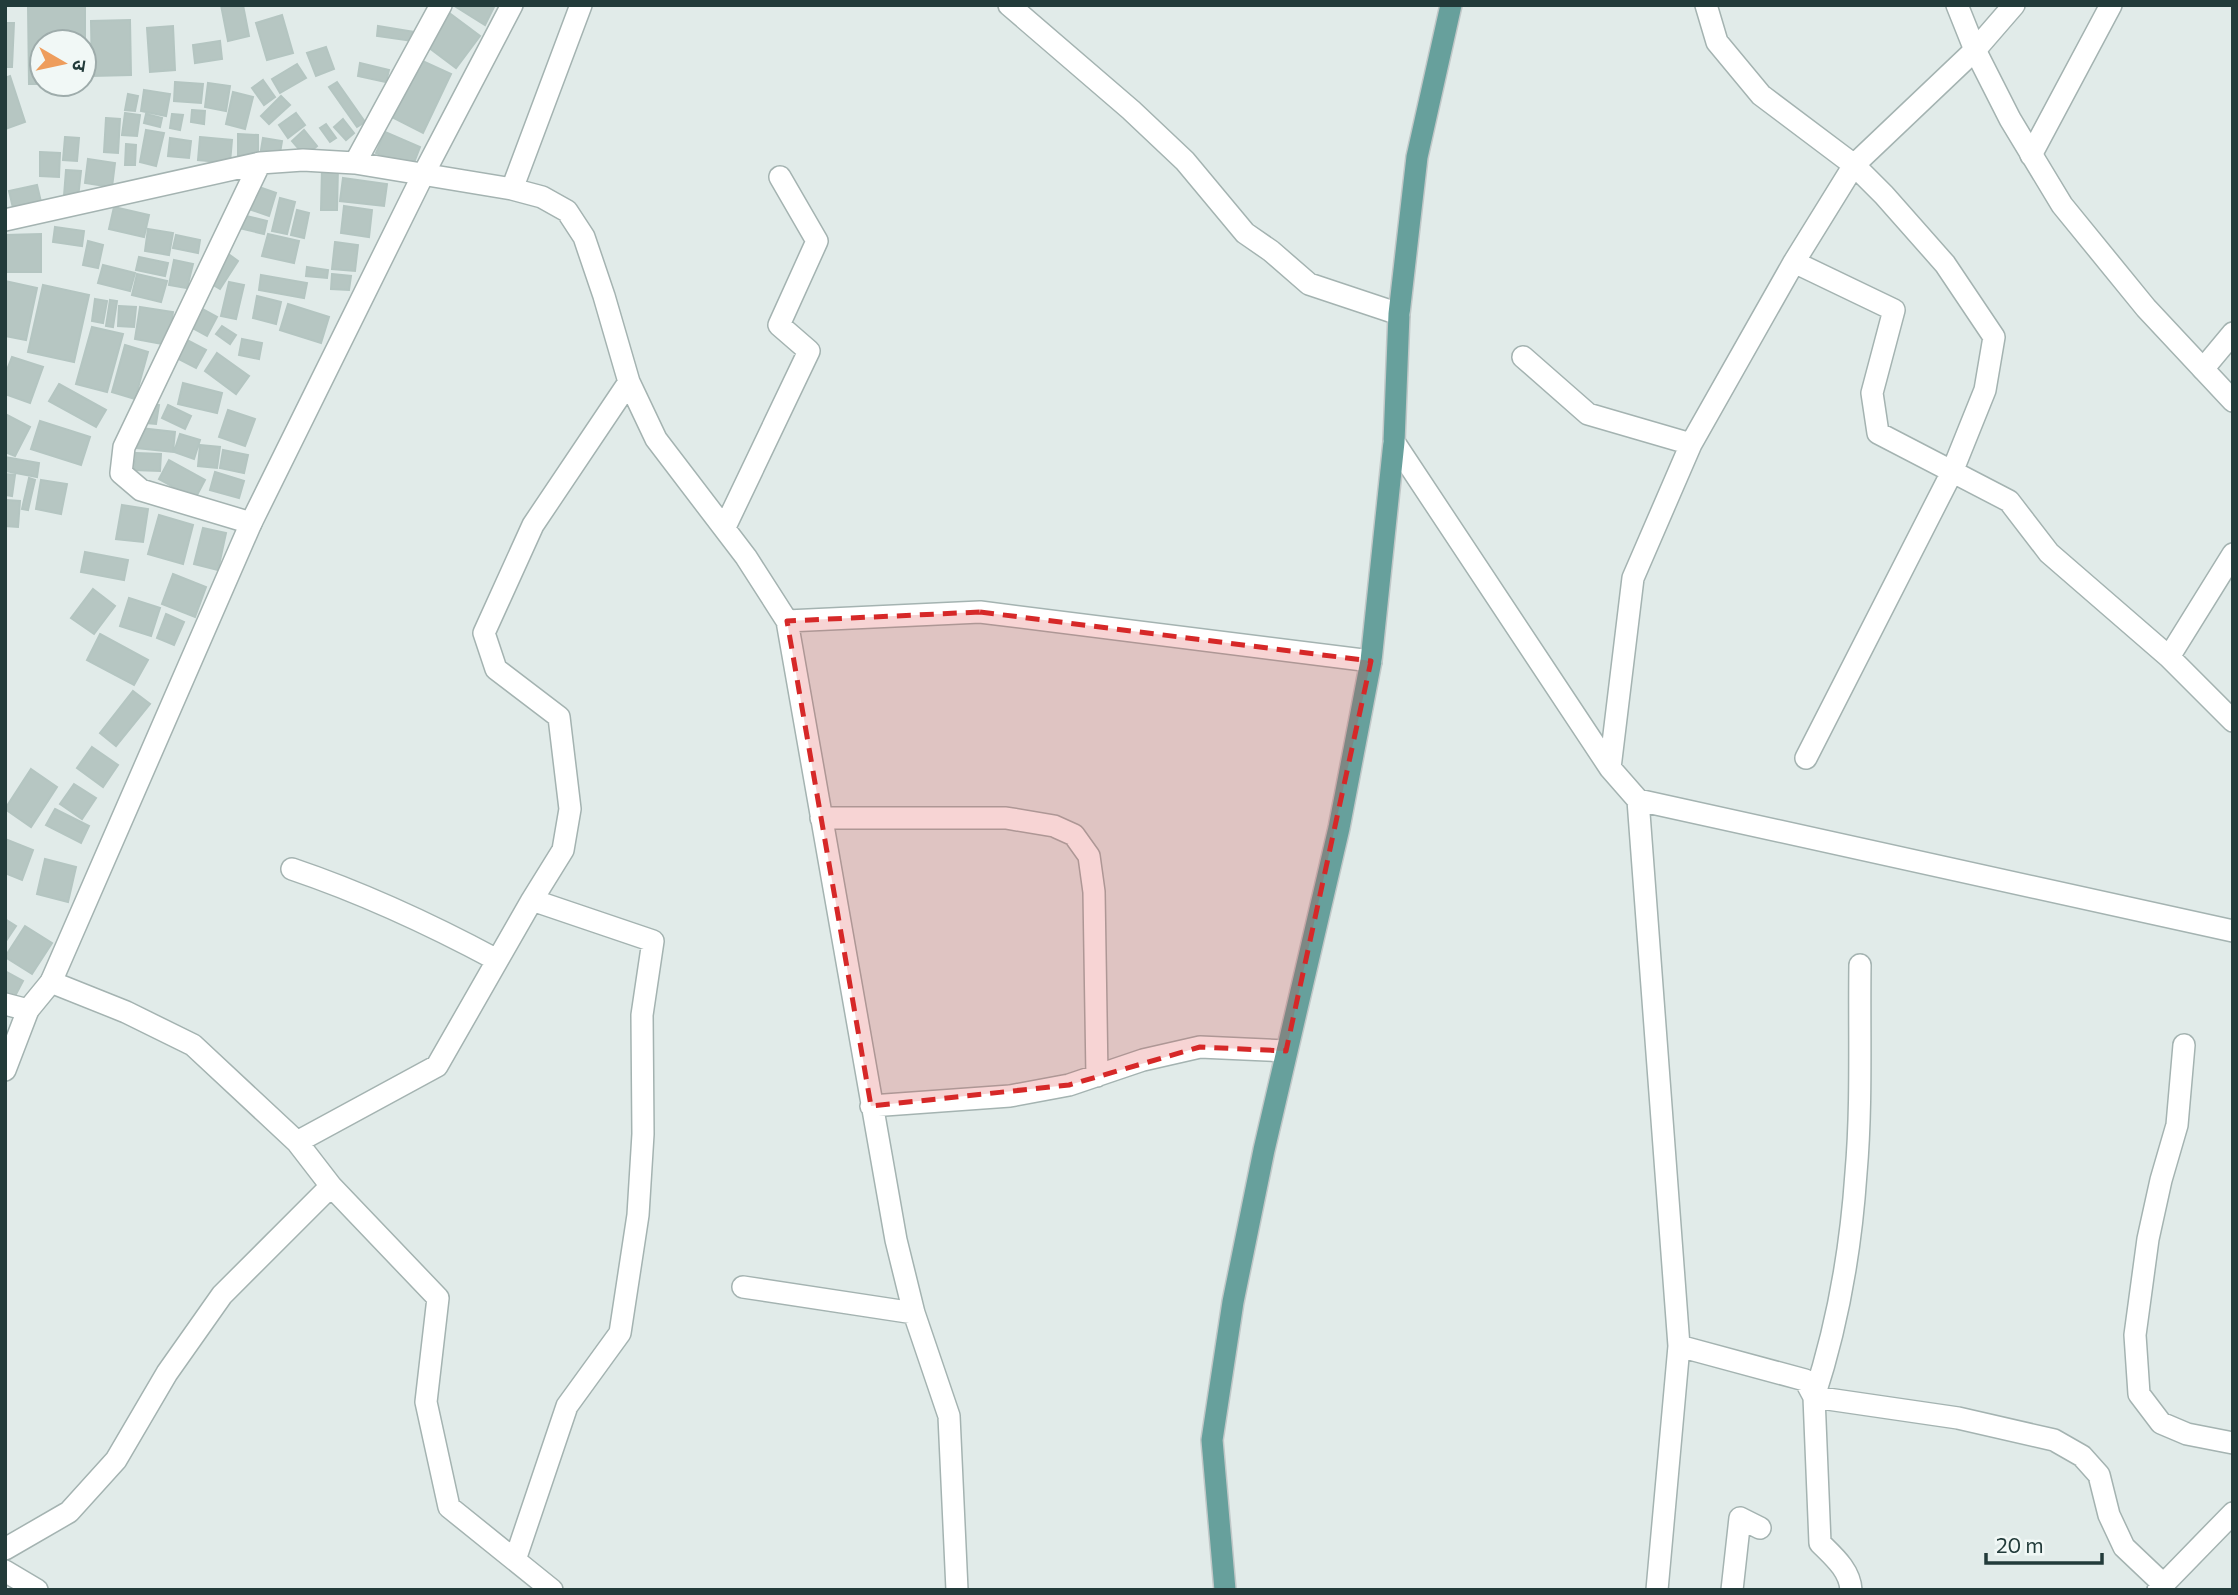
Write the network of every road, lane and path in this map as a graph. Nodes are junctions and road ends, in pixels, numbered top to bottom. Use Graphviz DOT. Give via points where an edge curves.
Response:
graph roads {
  1 [pos="441,5"];
  2 [pos="512,5"];
  3 [pos="581,5"];
  4 [pos="1009,5"];
  5 [pos="1451,5"];
  6 [pos="1706,5"];
  7 [pos="1957,5"];
  8 [pos="2014,5"];
  9 [pos="2111,5"];
  10 [pos="1975,50"];
  11 [pos="2031,155"];
  12 [pos="260,163"];
  13 [pos="355,163"];
  14 [pos="1854,165"];
  15 [pos="423,175"];
  16 [pos="780,177"];
  17 [pos="512,189"];
  18 [pos="5,220"];
  19 [pos="1794,262"];
  20 [pos="1399,314"];
  21 [pos="2233,333"];
  22 [pos="1523,357"];
  23 [pos="2203,369"];
  24 [pos="629,382"];
  25 [pos="2233,401"];
  26 [pos="1394,442"];
  27 [pos="1691,444"];
  28 [pos="1952,472"];
  29 [pos="251,523"];
  30 [pos="724,527"];
  31 [pos="2233,554"];
  32 [pos="787,621"];
  33 [pos="2169,657"];
  34 [pos="1371,662"];
  35 [pos="2233,721"];
  36 [pos="1806,758"];
  37 [pos="1610,768"];
  38 [pos="1638,800"];
  39 [pos="821,818"];
  40 [pos="292,869"];
  41 [pos="532,900"];
  42 [pos="2233,931"];
  43 [pos="497,960"];
  44 [pos="1860,965"];
  45 [pos="51,982"];
  46 [pos="5,1004"];
  47 [pos="28,1010"];
  48 [pos="2184,1045"];
  49 [pos="1286,1051"];
  50 [pos="5,1070"];
  51 [pos="1097,1076"];
  52 [pos="872,1106"];
  53 [pos="298,1142"];
  54 [pos="331,1186"];
  55 [pos="743,1287"];
  56 [pos="914,1313"];
  57 [pos="1679,1346"];
  58 [pos="1814,1397"];
  59 [pos="2233,1443"];
  60 [pos="2233,1513"];
  61 [pos="1760,1528"];
  62 [pos="5,1549"];
  63 [pos="515,1560"];
  64 [pos="5,1571"];
  65 [pos="2160,1587"];
  66 [pos="37,1590"];
  67 [pos="551,1590"];
  68 [pos="957,1590"];
  69 [pos="1225,1590"];
  70 [pos="1657,1590"];
  71 [pos="1732,1590"];
  72 [pos="1851,1590"];
  1 -- 13 [label="street"];
  2 -- 15 [label="street"];
  3 -- 17 [label="street"];
  4 -- 20 [label="street" via="1185,161 1245,233 1309,284"];
  5 -- 20 [label="main road" via="1417,157"];
  6 -- 14 [label="street" via="1717,42 1761,95"];
  7 -- 10 [label="street"];
  8 -- 10 [label="street"];
  9 -- 11 [label="street"];
  10 -- 11 [label="street"];
  10 -- 14 [label="street"];
  11 -- 23 [label="street" via="2062,205"];
  12 -- 13 [label="street"];
  12 -- 18 [label="street"];
  12 -- 29 [label="street" via="124,447 121,473 141,490"];
  13 -- 15 [label="street"];
  14 -- 19 [label="street"];
  14 -- 28 [label="street" via="1945,264 1994,337 1985,390"];
  15 -- 17 [label="street"];
  15 -- 29 [label="street"];
  16 -- 30 [label="street" via="817,241 779,325 809,351"];
  17 -- 24 [label="street" via="567,211 584,237"];
  19 -- 27 [label="street"];
  19 -- 28 [label="street" via="1894,310 1872,393 1878,433"];
  20 -- 26 [label="main road"];
  21 -- 23 [label="street"];
  22 -- 27 [label="street" via="1588,414"];
  23 -- 25 [label="street"];
  24 -- 30 [label="street" via="656,439"];
  24 -- 41 [label="street" via="533,525 484,633 496,669 559,717 570,809 563,850"];
  26 -- 34 [label="main road"];
  26 -- 37 [label="street"];
  27 -- 37 [label="street" via="1633,578"];
  28 -- 33 [label="street" via="2009,501 2049,553"];
  28 -- 36 [label="street"];
  29 -- 45 [label="street"];
  30 -- 32 [label="street"];
  31 -- 33 [label="street"];
  32 -- 34 [label="street" via="980,612"];
  32 -- 39 [label="street"];
  33 -- 35 [label="street"];
  34 -- 49 [label="main road" via="1339,828"];
  37 -- 38 [label="street"];
  38 -- 42 [label="street"];
  38 -- 57 [label="street"];
  39 -- 51 [label="street" via="1006,818 1054,825 1074,835 1089,856 1094,892"];
  39 -- 52 [label="street"];
  40 -- 43 [label="street" via="432,925"];
  41 -- 43 [label="street"];
  41 -- 63 [label="street" via="653,941 642,1015 638,1215 620,1333 567,1406"];
  43 -- 53 [label="street" via="437,1066"];
  44 -- 58 [label="street" via="1857,1171 1827,1357"];
  45 -- 47 [label="street"];
  45 -- 53 [label="street" via="192,1045"];
  46 -- 47 [label="street"];
  47 -- 50 [label="street"];
  48 -- 59 [label="street" via="2177,1125 2153,1215 2135,1335 2139,1394 2161,1423 2187,1434"];
  49 -- 51 [label="street" via="1200,1048"];
  49 -- 69 [label="main road" via="1233,1302 1212,1440"];
  51 -- 52 [label="street" via="1010,1096"];
  52 -- 56 [label="street"];
  53 -- 54 [label="street"];
  54 -- 62 [label="street" via="222,1296 167,1373 116,1460 69,1511"];
  54 -- 63 [label="street" via="438,1298 426,1402 449,1507"];
  55 -- 56 [label="street"];
  56 -- 68 [label="street" via="949,1416"];
  57 -- 58 [label="street" via="1805,1380"];
  57 -- 70 [label="street"];
  58 -- 65 [label="street" via="1958,1418 2054,1440 2082,1456 2099,1475 2109,1515 2124,1547"];
  58 -- 72 [label="street" via="1820,1543 1841,1564 1851,1580"];
  60 -- 65 [label="street"];
  61 -- 71 [label="street" via="1740,1518"];
  63 -- 67 [label="street"];
  64 -- 66 [label="street"];
}
